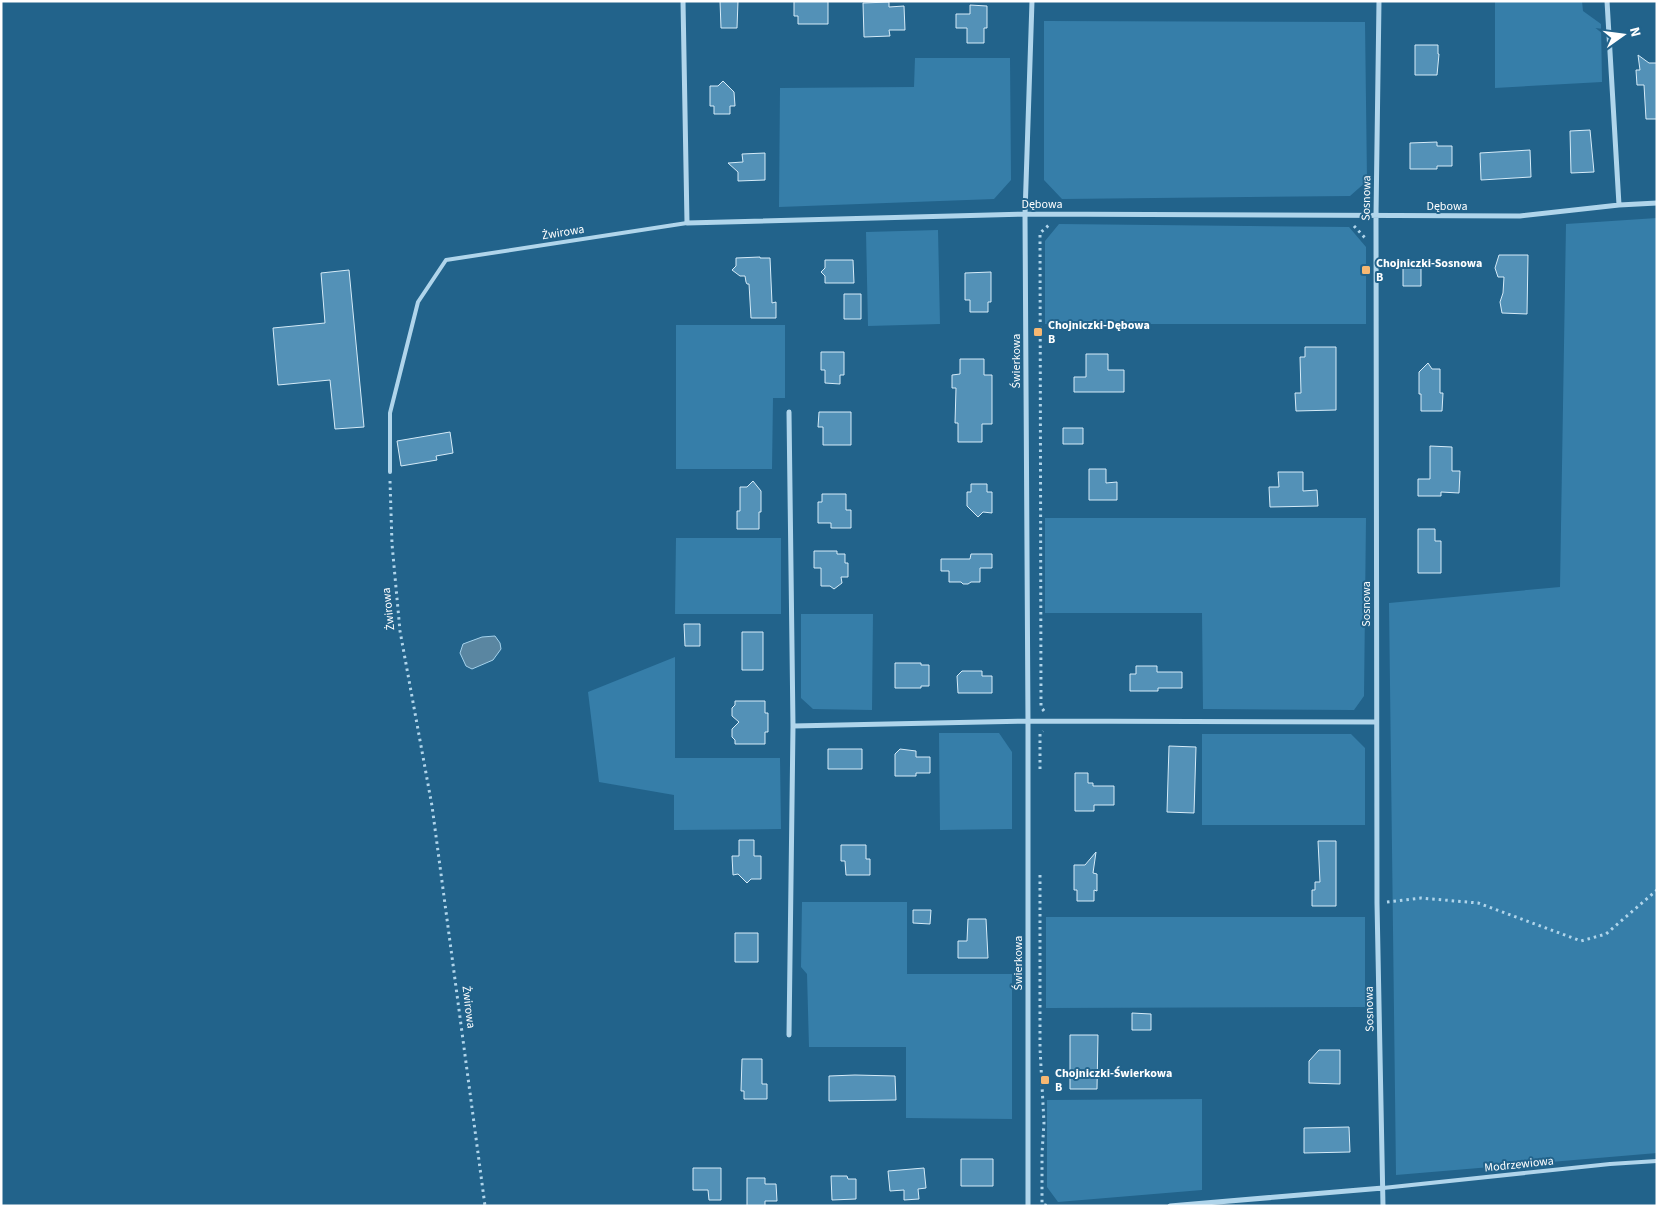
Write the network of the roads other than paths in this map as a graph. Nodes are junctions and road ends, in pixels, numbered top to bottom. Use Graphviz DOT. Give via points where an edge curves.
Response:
graph roads {
  1 [pos="683,1"];
  2 [pos="1032,1"];
  3 [pos="1378,1"];
  4 [pos="1607,1"];
  5 [pos="1657,203"];
  6 [pos="1619,205"];
  7 [pos="1025,214"];
  8 [pos="1376,215"];
  9 [pos="687,223"];
  10 [pos="789,412"];
  11 [pos="390,472"];
  12 [pos="1028,721"];
  13 [pos="1376,722"];
  14 [pos="793,726"];
  15 [pos="789,1035"];
  16 [pos="1657,1161"];
  17 [pos="1383,1188"];
  18 [pos="1028,1206"];
  19 [pos="1170,1206"];
  20 [pos="1383,1206"];
  1 -- 9 [label="street"];
  2 -- 7 [label="street, Świerkowa"];
  3 -- 8 [label="street, Sosnowa"];
  4 -- 6 [label="street"];
  5 -- 6 [label="street, Dębowa"];
  6 -- 8 [label="street, Dębowa" via="1520,216"];
  7 -- 8 [label="street, Dębowa"];
  7 -- 9 [label="street, Dębowa"];
  7 -- 12 [label="street, Świerkowa"];
  8 -- 13 [label="street, Sosnowa"];
  9 -- 11 [label="lane, Żwirowa" via="446,260 418,302 390,413"];
  10 -- 14 [label="street"];
  12 -- 13 [label="street"];
  12 -- 14 [label="street"];
  12 -- 18 [label="street, Świerkowa"];
  13 -- 17 [label="street, Sosnowa" via="1376,903"];
  14 -- 15 [label="street"];
  16 -- 17 [label="lane, Modrzewiowa"];
  17 -- 19 [label="street"];
  17 -- 20 [label="street, Sosnowa"];
}
